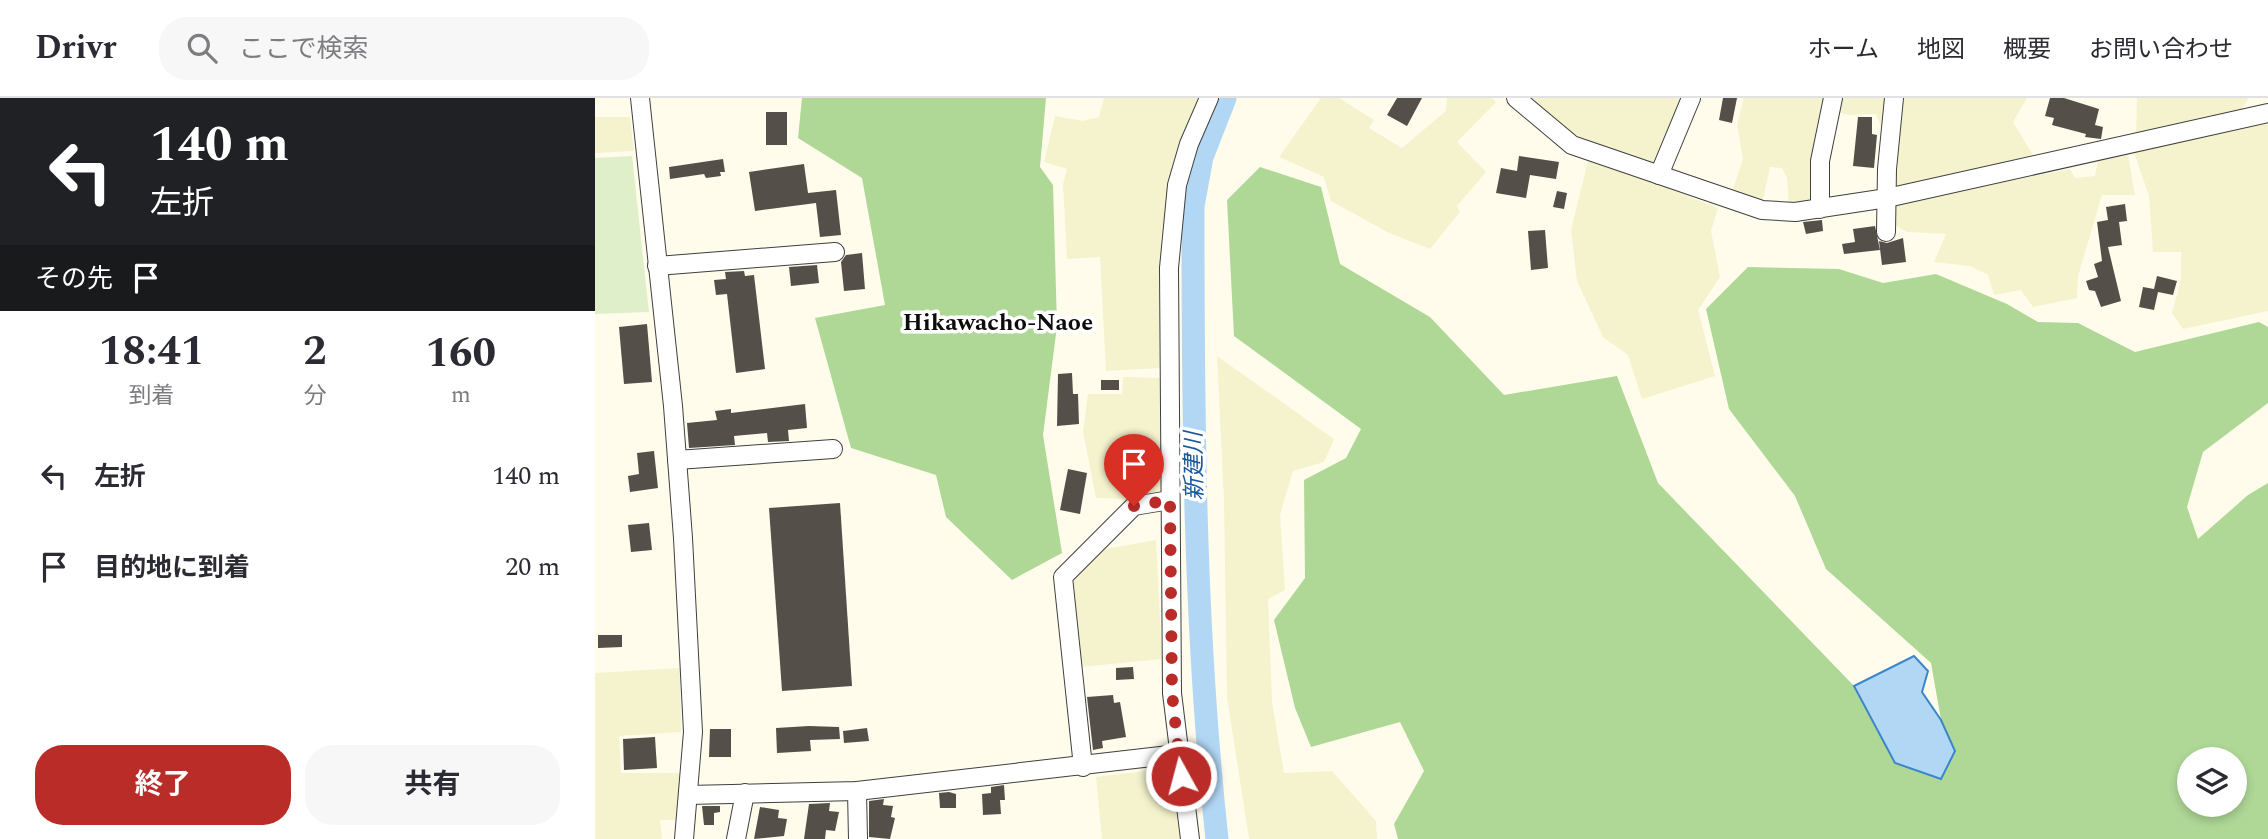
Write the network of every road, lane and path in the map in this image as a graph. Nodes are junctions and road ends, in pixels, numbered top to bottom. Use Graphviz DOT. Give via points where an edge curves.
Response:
graph roads {
  1 [pos="640,98"];
  2 [pos="1209,98"];
  3 [pos="1516,98"];
  4 [pos="1691,98"];
  5 [pos="1833,98"];
  6 [pos="1894,98"];
  7 [pos="2266,108"];
  8 [pos="1659,174"];
  9 [pos="1887,198"];
  10 [pos="1820,209"];
  11 [pos="1886,232"];
  12 [pos="835,252"];
  13 [pos="657,266"];
  14 [pos="832,449"];
  15 [pos="677,460"];
  16 [pos="1170,500"];
  17 [pos="1178,754"];
  18 [pos="1083,767"];
  19 [pos="857,791"];
  20 [pos="745,793"];
  21 [pos="688,795"];
  22 [pos="684,839"];
  23 [pos="736,839"];
  24 [pos="858,839"];
  25 [pos="1190,839"];
  1 -- 13 [label="street"];
  2 -- 16 [label="street" via="1189,144 1171,225"];
  3 -- 8 [label="street" via="1572,145"];
  4 -- 8 [label="street"];
  5 -- 10 [label="street" via="1820,161"];
  6 -- 9 [label="street"];
  7 -- 9 [label="street"];
  8 -- 10 [label="street" via="1762,210"];
  9 -- 10 [label="street"];
  9 -- 11 [label="street"];
  12 -- 13 [label="street"];
  13 -- 15 [label="street"];
  14 -- 15 [label="street"];
  15 -- 21 [label="street" via="693,732"];
  16 -- 17 [label="street" via="1172,693"];
  16 -- 18 [label="street" via="1134,506 1063,577"];
  17 -- 18 [label="street"];
  17 -- 25 [label="street"];
  18 -- 19 [label="street"];
  19 -- 20 [label="street"];
  19 -- 24 [label="street"];
  20 -- 21 [label="street"];
  20 -- 23 [label="street"];
  21 -- 22 [label="street"];
}
